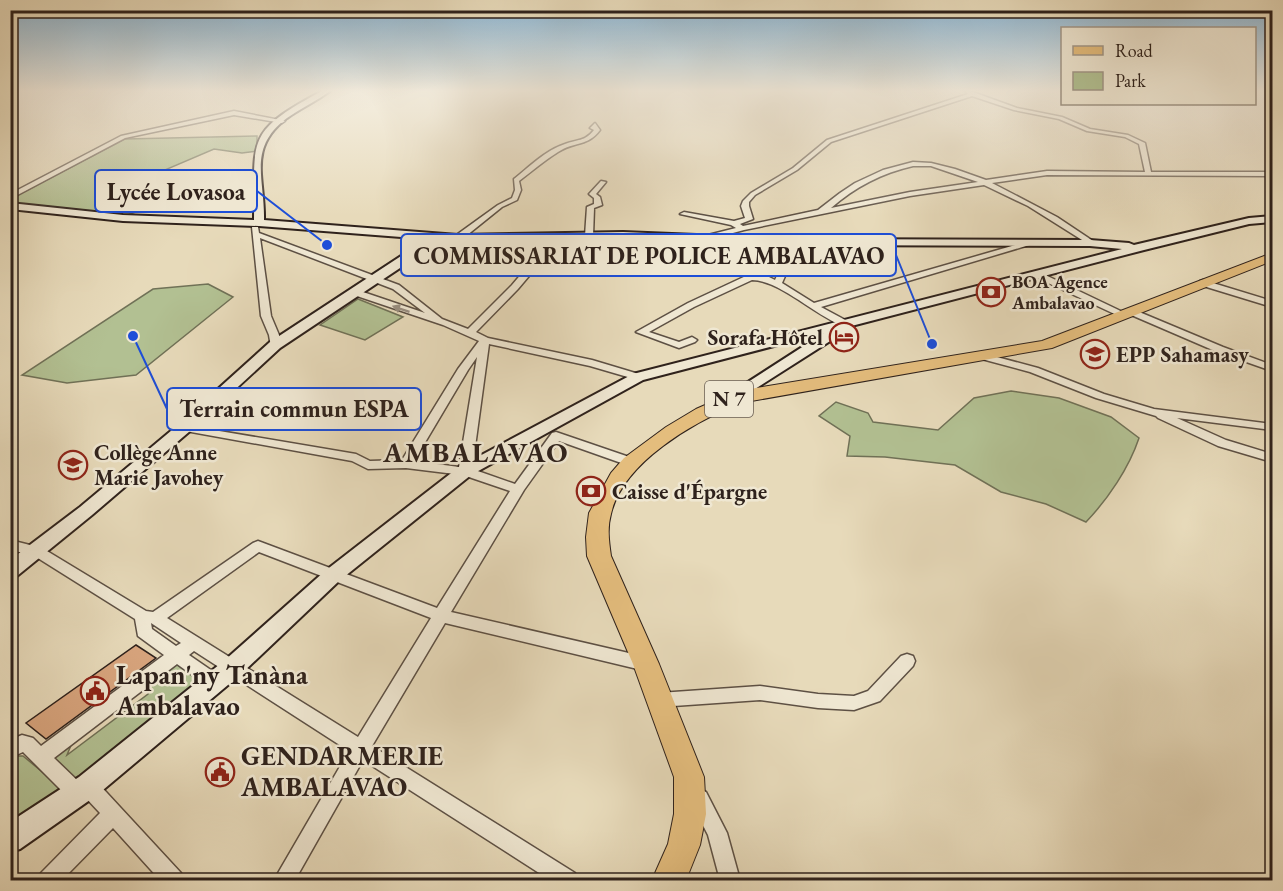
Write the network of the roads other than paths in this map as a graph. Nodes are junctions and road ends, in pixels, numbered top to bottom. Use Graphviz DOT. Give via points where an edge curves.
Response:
graph roads {
  1 [pos="143,133"];
  2 [pos="267,133"];
  3 [pos="595,133"];
  4 [pos="853,133"];
  5 [pos="1102,133"];
  6 [pos="1148,173"];
  7 [pos="1272,174"];
  8 [pos="603,182"];
  9 [pos="983,182"];
  10 [pos="12,204"];
  11 [pos="820,213"];
  12 [pos="684,214"];
  13 [pos="1270,218"];
  14 [pos="733,223"];
  15 [pos="256,226"];
  16 [pos="743,228"];
  17 [pos="558,236"];
  18 [pos="590,236"];
  19 [pos="433,237"];
  20 [pos="458,238"];
  21 [pos="703,239"];
  22 [pos="796,242"];
  23 [pos="1032,243"];
  24 [pos="1090,243"];
  25 [pos="423,246"];
  26 [pos="1142,247"];
  27 [pos="1112,255"];
  28 [pos="1272,257"];
  29 [pos="1036,274"];
  30 [pos="375,279"];
  31 [pos="777,284"];
  32 [pos="1203,284"];
  33 [pos="357,293"];
  34 [pos="1272,304"];
  35 [pos="813,306"];
  36 [pos="1128,313"];
  37 [pos="446,323"];
  38 [pos="846,324"];
  39 [pos="469,334"];
  40 [pos="485,340"];
  41 [pos="692,340"];
  42 [pos="275,345"];
  43 [pos="982,357"];
  44 [pos="1272,368"];
  45 [pos="638,377"];
  46 [pos="771,383"];
  47 [pos="1153,412"];
  48 [pos="1272,427"];
  49 [pos="184,428"];
  50 [pos="550,431"];
  51 [pos="1272,458"];
  52 [pos="631,462"];
  53 [pos="406,464"];
  54 [pos="465,471"];
  55 [pos="518,489"];
  56 [pos="10,545"];
  57 [pos="37,551"];
  58 [pos="10,571"];
  59 [pos="332,576"];
  60 [pos="441,616"];
  61 [pos="149,617"];
  62 [pos="194,642"];
  63 [pos="177,655"];
  64 [pos="907,661"];
  65 [pos="646,664"];
  66 [pos="233,667"];
  67 [pos="215,682"];
  68 [pos="659,699"];
  69 [pos="360,748"];
  70 [pos="10,750"];
  71 [pos="40,757"];
  72 [pos="689,777"];
  73 [pos="82,790"];
  74 [pos="112,815"];
  75 [pos="10,839"];
  76 [pos="48,880"];
  77 [pos="174,880"];
  78 [pos="284,880"];
  79 [pos="568,880"];
  80 [pos="669,880"];
  81 [pos="730,880"];
  1 -- 10 [label="street" via="123,137"];
  2 -- 15 [label="street" via="260,145"];
  3 -- 20 [label="street" via="590,139 566,145 537,163 516,180 515,198"];
  4 -- 14 [label="street" via="829,141 795,170 753,194 745,206 749,219"];
  5 -- 6 [label="street" via="1142,143"];
  6 -- 7 [label="street"];
  6 -- 9 [label="street" via="1047,173"];
  8 -- 18 [label="street" via="592,194 598,205 591,207"];
  9 -- 11 [label="street"];
  9 -- 11 [label="street" via="936,166 911,164 865,180"];
  9 -- 24 [label="street" via="1040,210"];
  10 -- 15 [label="street" via="123,218"];
  11 -- 16 [label="street"];
  12 -- 14 [label="street"];
  13 -- 26 [label="street"];
  14 -- 16 [label="street"];
  15 -- 19 [label="street"];
  15 -- 30 [label="street"];
  15 -- 42 [label="street" via="266,316"];
  16 -- 21 [label="street"];
  17 -- 18 [label="street"];
  17 -- 20 [label="street"];
  17 -- 39 [label="street"];
  18 -- 21 [label="street"];
  19 -- 20 [label="street"];
  19 -- 25 [label="street" via="432,242"];
  20 -- 25 [label="street"];
  21 -- 22 [label="street"];
  22 -- 23 [label="street"];
  22 -- 31 [label="street"];
  23 -- 24 [label="street"];
  23 -- 35 [label="street"];
  24 -- 26 [label="street"];
  24 -- 27 [label="street"];
  25 -- 30 [label="street"];
  26 -- 27 [label="street"];
  27 -- 29 [label="street"];
  28 -- 32 [label="main road, N 7"];
  29 -- 36 [label="street"];
  29 -- 38 [label="street"];
  30 -- 33 [label="street"];
  30 -- 37 [label="street" via="396,287"];
  31 -- 35 [label="street"];
  31 -- 41 [label="street" via="763,277 751,277 641,332 679,345"];
  32 -- 34 [label="street"];
  32 -- 36 [label="main road, N 7"];
  37 -- 33 [label="street, one-way"];
  33 -- 42 [label="street"];
  35 -- 38 [label="street"];
  36 -- 43 [label="main road, N 7" via="1062,340"];
  36 -- 44 [label="street"];
  37 -- 39 [label="street"];
  38 -- 45 [label="street"];
  38 -- 46 [label="street"];
  39 -- 40 [label="street"];
  40 -- 45 [label="street"];
  40 -- 53 [label="street"];
  40 -- 54 [label="street"];
  42 -- 49 [label="street"];
  43 -- 46 [label="main road, N 7"];
  43 -- 47 [label="street" via="1035,370"];
  45 -- 50 [label="street"];
  46 -- 52 [label="main road, N 7" via="705,411"];
  47 -- 48 [label="street"];
  47 -- 51 [label="street" via="1190,431"];
  49 -- 53 [label="street" via="356,458 368,465"];
  49 -- 57 [label="street"];
  50 -- 52 [label="street"];
  50 -- 54 [label="street"];
  50 -- 55 [label="street"];
  52 -- 65 [label="main road, N 7" via="600,513 597,537 599,556"];
  53 -- 54 [label="street"];
  54 -- 55 [label="street"];
  54 -- 59 [label="street"];
  55 -- 60 [label="street"];
  56 -- 57 [label="street"];
  57 -- 58 [label="street"];
  57 -- 61 [label="street"];
  59 -- 60 [label="street"];
  59 -- 61 [label="street" via="258,546"];
  59 -- 66 [label="street"];
  60 -- 65 [label="street"];
  60 -- 69 [label="street"];
  61 -- 62 [label="street"];
  61 -- 63 [label="street" via="144,632"];
  62 -- 63 [label="street"];
  62 -- 66 [label="street"];
  63 -- 67 [label="street"];
  63 -- 71 [label="street"];
  64 -- 68 [label="street" via="874,696 854,703 760,693"];
  65 -- 68 [label="main road, N 7"];
  66 -- 67 [label="street"];
  66 -- 69 [label="street"];
  67 -- 73 [label="street"];
  68 -- 72 [label="main road, N 7"];
  69 -- 78 [label="street"];
  69 -- 79 [label="street"];
  70 -- 71 [label="street" via="27,744"];
  71 -- 73 [label="street"];
  72 -- 80 [label="main road, N 7" via="690,814 684,845"];
  72 -- 81 [label="street" via="717,833"];
  73 -- 74 [label="street"];
  73 -- 75 [label="street"];
  74 -- 76 [label="street"];
  74 -- 77 [label="street"];
}
